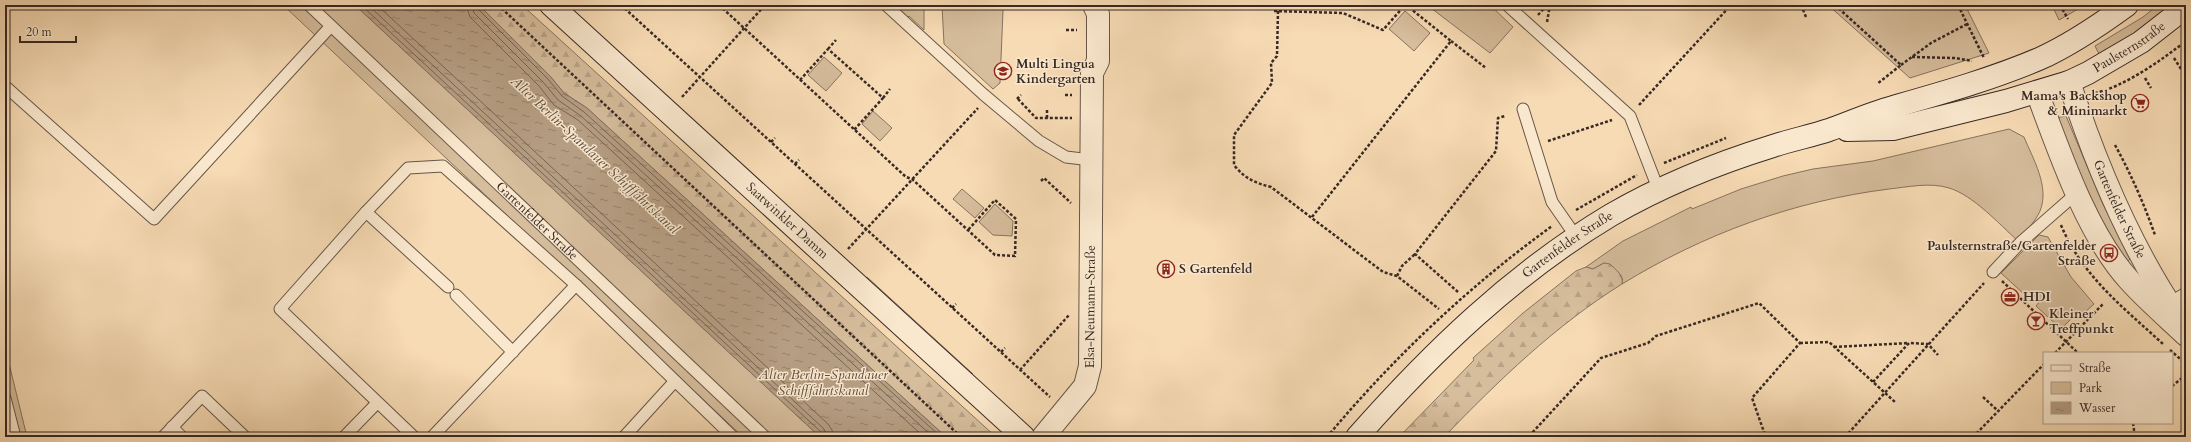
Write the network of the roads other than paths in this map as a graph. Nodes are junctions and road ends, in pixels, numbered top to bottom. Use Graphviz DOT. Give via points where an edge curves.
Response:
graph roads {
  1 [pos="309,5"];
  2 [pos="550,5"];
  3 [pos="886,5"];
  4 [pos="1094,5"];
  5 [pos="1507,5"];
  6 [pos="2128,5"];
  7 [pos="2186,7"];
  8 [pos="331,26"];
  9 [pos="2040,58"];
  10 [pos="2069,82"];
  11 [pos="5,86"];
  12 [pos="2037,92"];
  13 [pos="1523,109"];
  14 [pos="1828,130"];
  15 [pos="1090,160"];
  16 [pos="1659,191"];
  17 [pos="2078,192"];
  18 [pos="366,212"];
  19 [pos="1576,238"];
  20 [pos="1993,272"];
  21 [pos="576,286"];
  22 [pos="448,287"];
  23 [pos="456,295"];
  24 [pos="2177,298"];
  25 [pos="2186,329"];
  26 [pos="2186,335"];
  27 [pos="513,352"];
  28 [pos="675,381"];
  29 [pos="5,398"];
  30 [pos="377,403"];
  31 [pos="172,427"];
  32 [pos="14,437"];
  33 [pos="163,437"];
  34 [pos="182,437"];
  35 [pos="245,437"];
  36 [pos="344,437"];
  37 [pos="414,437"];
  38 [pos="432,437"];
  39 [pos="624,437"];
  40 [pos="733,437"];
  41 [pos="765,437"];
  42 [pos="1024,437"];
  43 [pos="1043,437"];
  44 [pos="1357,437"];
  1 -- 8 [label="lane, Gartenfelder Straße"];
  2 -- 42 [label="main road, Saatwinkler Damm"];
  3 -- 15 [label="lane" via="985,96 1039,141 1066,157"];
  4 -- 15 [label="main road, Elsa-Neumann-Straße" via="1098,14 1098,62 1092,73"];
  5 -- 16 [label="lane" via="1628,115"];
  6 -- 9 [label="main road"];
  7 -- 10 [label="main road, Paulsternstraße" via="2141,42"];
  8 -- 11 [label="lane" via="154,219"];
  8 -- 41 [label="lane, Gartenfelder Straße"];
  9 -- 10 [label="main road"];
  9 -- 12 [label="main road, Gartenfelder Straße"];
  9 -- 14 [label="main road, Gartenfelder Straße"];
  10 -- 12 [label="main road, Gartenfelder Straße"];
  10 -- 24 [label="main road, Gartenfelder Straße" via="2118,207 2149,270"];
  12 -- 14 [label="main road, Gartenfelder Straße" via="1893,129"];
  12 -- 17 [label="main road, Gartenfelder Straße"];
  13 -- 19 [label="lane" via="1552,202"];
  14 -- 16 [label="main road, Gartenfelder Straße" via="1739,158"];
  15 -- 43 [label="main road, Elsa-Neumann-Straße" via="1090,366 1085,386"];
  16 -- 19 [label="main road, Gartenfelder Straße" via="1612,215"];
  17 -- 20 [label="lane" via="2020,243"];
  17 -- 26 [label="main road, Gartenfelder Straße" via="2089,219 2128,280"];
  18 -- 21 [label="lane" via="408,168 443,166"];
  18 -- 22 [label="lane"];
  18 -- 30 [label="lane" via="280,309"];
  19 -- 44 [label="main road, Gartenfelder Straße" via="1523,276 1477,315 1394,395"];
  21 -- 27 [label="lane"];
  21 -- 28 [label="lane"];
  23 -- 27 [label="lane"];
  24 -- 25 [label="main road, Gartenfelder Straße"];
  27 -- 38 [label="lane"];
  28 -- 39 [label="lane"];
  28 -- 40 [label="lane"];
  29 -- 32 [label="lane"];
  30 -- 36 [label="lane"];
  30 -- 37 [label="lane"];
  31 -- 33 [label="lane"];
  31 -- 34 [label="lane"];
  31 -- 35 [label="lane" via="202,396"];
}
